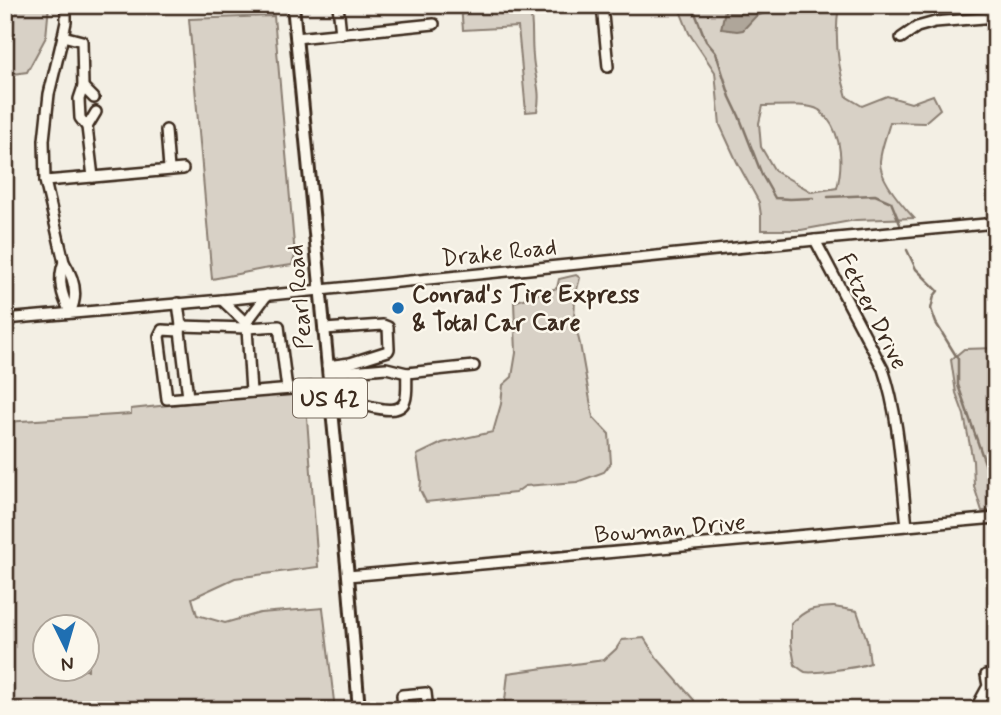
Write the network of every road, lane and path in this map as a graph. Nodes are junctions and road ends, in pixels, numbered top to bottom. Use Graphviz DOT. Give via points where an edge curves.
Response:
graph roads {
  1 [pos="66,5"];
  2 [pos="293,5"];
  3 [pos="338,5"];
  4 [pos="602,5"];
  5 [pos="996,17"];
  6 [pos="434,24"];
  7 [pos="341,34"];
  8 [pos="63,36"];
  9 [pos="296,38"];
  10 [pos="901,38"];
  11 [pos="608,67"];
  12 [pos="83,87"];
  13 [pos="94,98"];
  14 [pos="96,112"];
  15 [pos="87,127"];
  16 [pos="166,130"];
  17 [pos="169,169"];
  18 [pos="183,169"];
  19 [pos="93,177"];
  20 [pos="45,181"];
  21 [pos="996,223"];
  22 [pos="815,240"];
  23 [pos="320,290"];
  24 [pos="267,295"];
  25 [pos="222,300"];
  26 [pos="178,303"];
  27 [pos="70,312"];
  28 [pos="5,319"];
  29 [pos="247,325"];
  30 [pos="180,329"];
  31 [pos="324,329"];
  32 [pos="474,366"];
  33 [pos="328,369"];
  34 [pos="407,373"];
  35 [pos="329,386"];
  36 [pos="287,389"];
  37 [pos="251,392"];
  38 [pos="188,397"];
  39 [pos="331,407"];
  40 [pos="996,518"];
  41 [pos="907,526"];
  42 [pos="348,576"];
  43 [pos="986,674"];
  44 [pos="359,710"];
  45 [pos="403,710"];
  46 [pos="428,710"];
  47 [pos="975,710"];
  1 -- 8 [label="street"];
  2 -- 9 [label="main road, Pearl Road / US 42"];
  3 -- 7 [label="street"];
  4 -- 11 [label="street"];
  5 -- 10 [label="street" via="935,22"];
  6 -- 7 [label="street"];
  7 -- 9 [label="street"];
  8 -- 12 [label="street" via="82,41"];
  8 -- 20 [label="street" via="49,94"];
  9 -- 23 [label="main road, Pearl Road / US 42"];
  12 -- 13 [label="street"];
  12 -- 15 [label="street" via="80,118"];
  14 -- 15 [label="street"];
  15 -- 19 [label="street"];
  16 -- 17 [label="street"];
  17 -- 18 [label="street"];
  17 -- 19 [label="street"];
  19 -- 20 [label="street"];
  20 -- 27 [label="street" via="64,262 60,272 63,299"];
  21 -- 22 [label="street, Drake Road"];
  22 -- 23 [label="street, Drake Road"];
  22 -- 41 [label="street, Fetzer Drive" via="890,389"];
  23 -- 24 [label="street, Drake Road"];
  23 -- 31 [label="main road, Pearl Road / US 42"];
  24 -- 25 [label="street, Drake Road"];
  24 -- 29 [label="street"];
  25 -- 26 [label="street, Drake Road"];
  25 -- 29 [label="street"];
  26 -- 27 [label="street, Drake Road"];
  26 -- 30 [label="street"];
  27 -- 28 [label="street, Drake Road"];
  29 -- 30 [label="street"];
  29 -- 36 [label="street" via="279,326"];
  29 -- 37 [label="street"];
  30 -- 38 [label="street"];
  30 -- 38 [label="street" via="162,330 159,336 167,399"];
  31 -- 33 [label="main road, Pearl Road / US 42"];
  31 -- 33 [label="street" via="388,327 388,351"];
  32 -- 34 [label="street"];
  33 -- 34 [label="street" via="386,368"];
  33 -- 35 [label="main road, Pearl Road / US 42"];
  34 -- 39 [label="street" via="406,399 400,406"];
  35 -- 36 [label="street"];
  35 -- 39 [label="main road, Pearl Road / US 42"];
  36 -- 37 [label="street"];
  37 -- 38 [label="street"];
  39 -- 42 [label="main road, Pearl Road / US 42"];
  40 -- 41 [label="street, Bowman Drive"];
  41 -- 42 [label="street, Bowman Drive"];
  42 -- 44 [label="main road, Pearl Road / US 42"];
  43 -- 47 [label="street" via="988,686"];
  45 -- 46 [label="street" via="402,695 426,694"];
}
